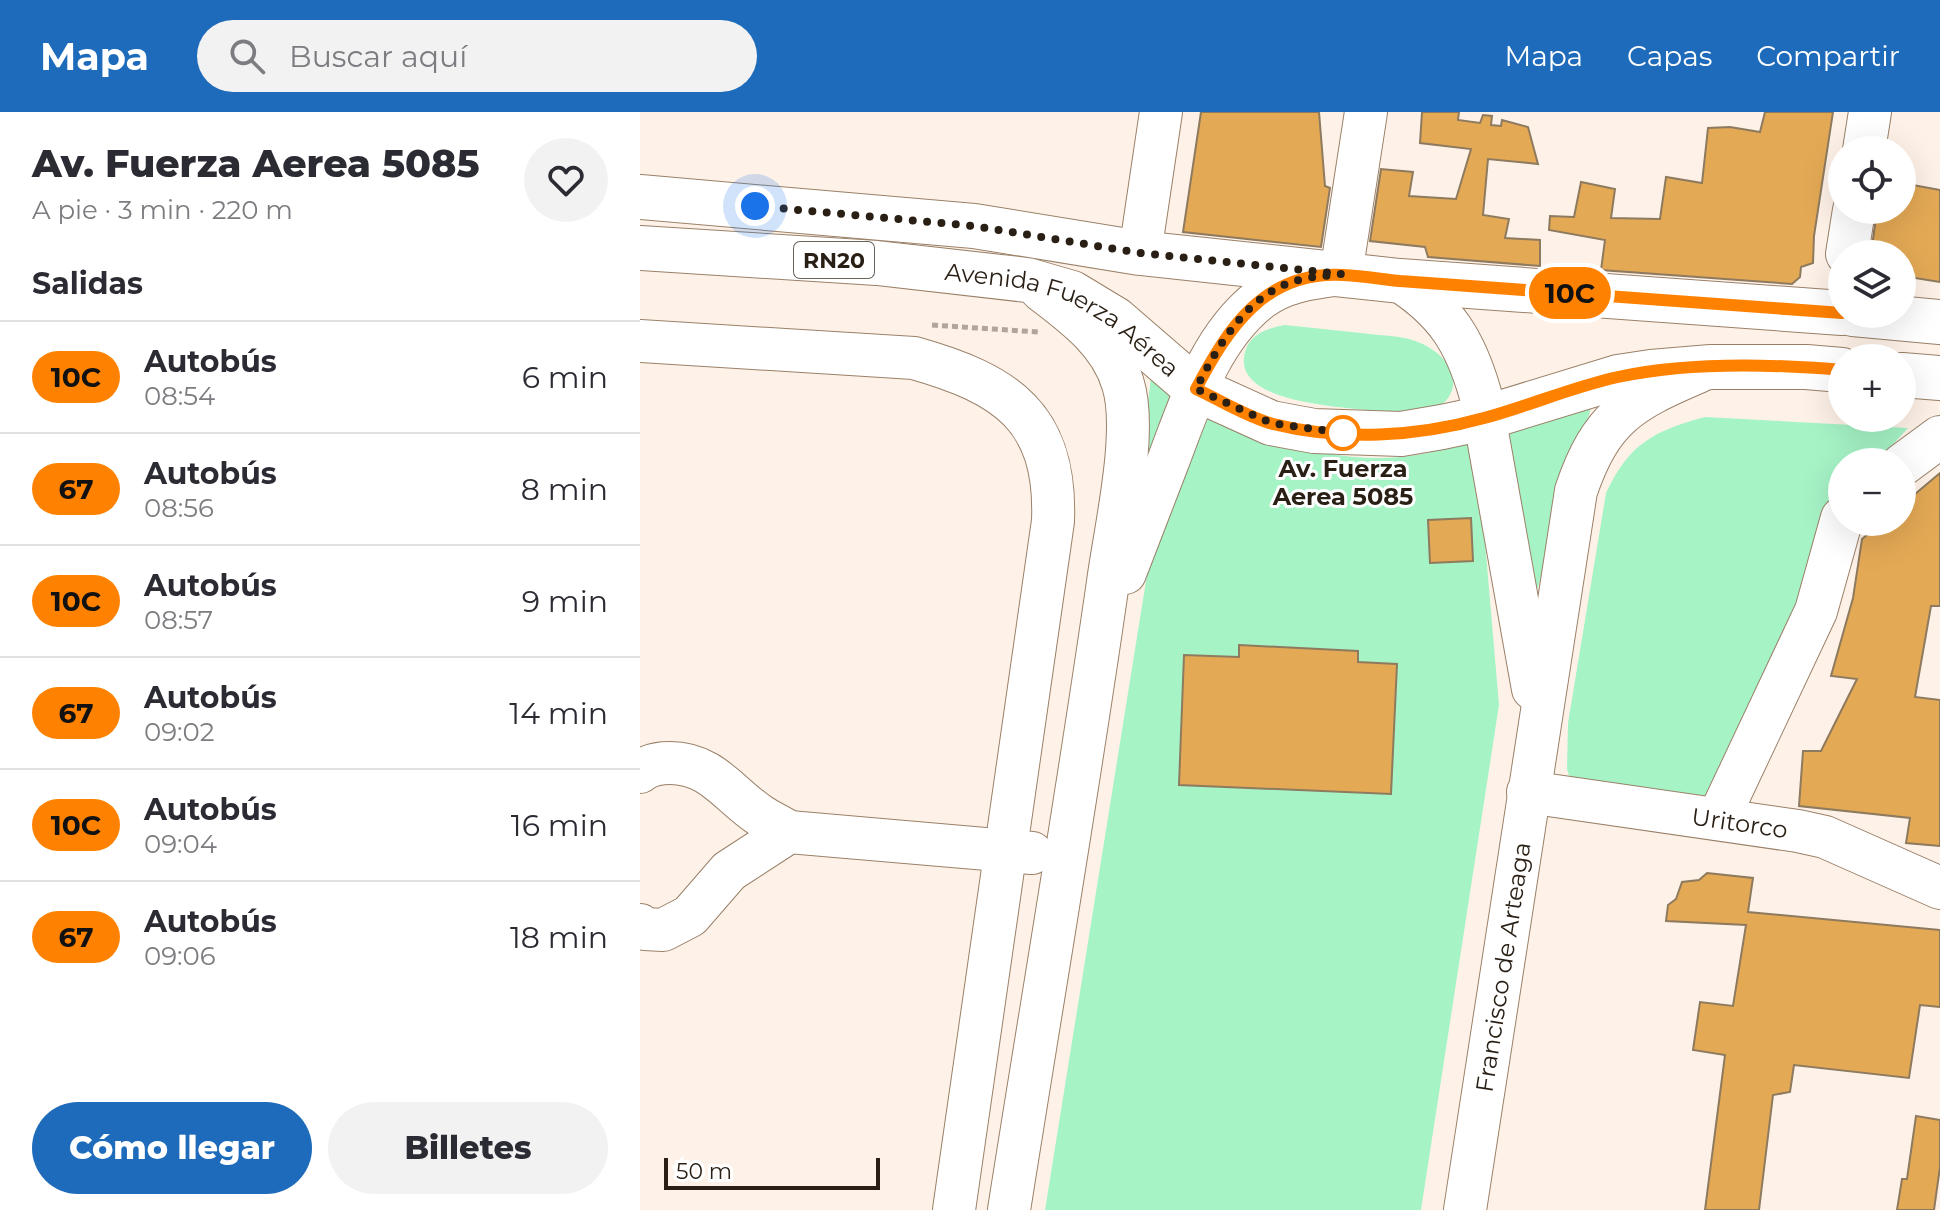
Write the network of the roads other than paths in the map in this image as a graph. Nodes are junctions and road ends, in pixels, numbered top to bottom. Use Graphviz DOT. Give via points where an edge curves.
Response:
graph roads {
  1 [pos="1161,112"];
  2 [pos="1366,112"];
  3 [pos="1870,112"];
  4 [pos="1866,136"];
  5 [pos="640,197"];
  6 [pos="640,248"];
  7 [pos="1140,253"];
  8 [pos="1341,274"];
  9 [pos="1027,280"];
  10 [pos="1400,281"];
  11 [pos="1828,306"];
  12 [pos="1916,318"];
  13 [pos="1940,322"];
  14 [pos="640,341"];
  15 [pos="1711,367"];
  16 [pos="1828,369"];
  17 [pos="1916,376"];
  18 [pos="1940,378"];
  19 [pos="1196,389"];
  20 [pos="1484,418"];
  21 [pos="1940,437"];
  22 [pos="1916,455"];
  23 [pos="1053,521"];
  24 [pos="1115,527"];
  25 [pos="1837,536"];
  26 [pos="1099,641"];
  27 [pos="1538,722"];
  28 [pos="640,772"];
  29 [pos="1528,792"];
  30 [pos="1718,819"];
  31 [pos="789,832"];
  32 [pos="1005,852"];
  33 [pos="1065,854"];
  34 [pos="1940,888"];
  35 [pos="640,925"];
  36 [pos="954,1210"];
  37 [pos="1009,1210"];
  38 [pos="1465,1210"];
  1 -- 7 [label="street"];
  2 -- 8 [label="street"];
  3 -- 4 [label="street"];
  5 -- 7 [label="main road, Avenida Fuerza Aérea / RN20" via="974,226"];
  6 -- 9 [label="main road, Avenida Fuerza Aérea / RN20" via="877,263"];
  7 -- 8 [label="main road, Avenida Fuerza Aérea / RN20"];
  8 -- 10 [label="main road, Avenida Fuerza Aérea / RN20"];
  8 -- 19 [label="street" via="1301,279 1261,298 1229,333"];
  9 -- 19 [label="main road, Avenida Fuerza Aérea / RN20" via="1072,293 1105,313"];
  9 -- 24 [label="street" via="1100,341 1124,385 1127,450"];
  10 -- 11 [label="main road, Avenida Fuerza Aérea / RN20"];
  10 -- 20 [label="street, Francisco de Arteaga" via="1432,304 1456,334 1473,370"];
  12 -- 13 [label="main road, Avenida Fuerza Aérea / RN20"];
  14 -- 23 [label="street" via="914,358 951,369 997,390 1020,409 1041,438 1050,462"];
  15 -- 16 [label="main road, Avenida Fuerza Aérea / RN20"];
  15 -- 20 [label="main road, Avenida Fuerza Aérea / RN20" via="1618,377"];
  15 -- 27 [label="street, Francisco de Arteaga" via="1640,398 1608,428 1585,463 1569,523"];
  17 -- 18 [label="main road"];
  19 -- 20 [label="main road, Avenida Fuerza Aérea / RN20" via="1271,423 1314,431 1401,434"];
  19 -- 26 [label="street"];
  20 -- 27 [label="street, Francisco de Arteaga"];
  21 -- 22 [label="street"];
  23 -- 24 [label="street"];
  23 -- 32 [label="street"];
  24 -- 26 [label="street"];
  25 -- 30 [label="street" via="1816,611"];
  26 -- 33 [label="street"];
  27 -- 29 [label="street, Francisco de Arteaga"];
  28 -- 31 [label="street" via="662,763 705,770"];
  29 -- 30 [label="street, Uritorco"];
  29 -- 38 [label="street, Francisco de Arteaga"];
  30 -- 34 [label="street, Uritorco" via="1825,837"];
  31 -- 32 [label="street"];
  31 -- 35 [label="street" via="729,871 690,916 663,930"];
  32 -- 33 [label="street"];
  32 -- 36 [label="street"];
  33 -- 37 [label="street"];
}
